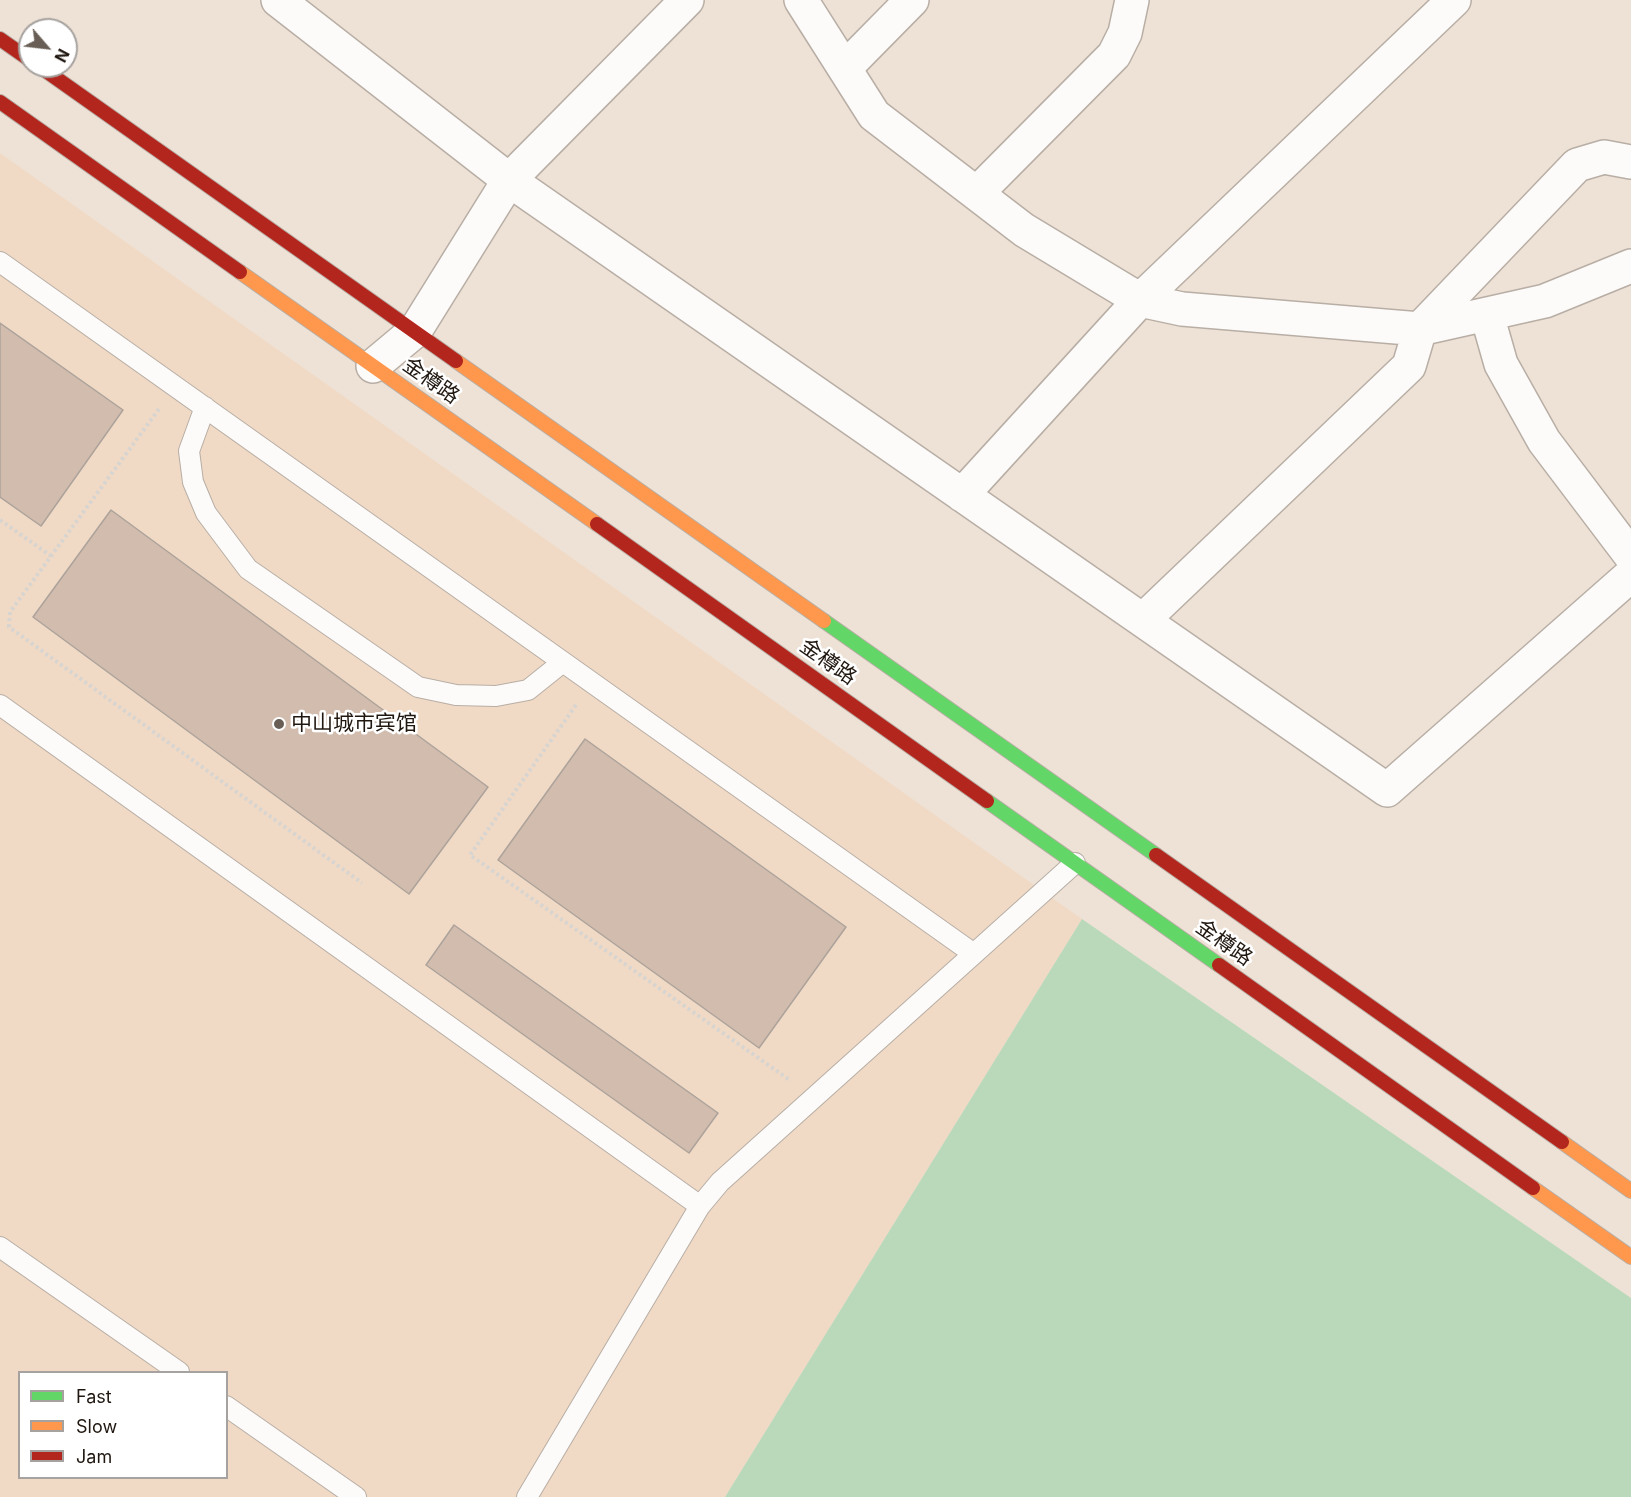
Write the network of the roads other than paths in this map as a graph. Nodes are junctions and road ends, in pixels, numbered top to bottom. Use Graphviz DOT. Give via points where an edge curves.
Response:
graph roads {
  1 [pos="278,0"];
  2 [pos="687,0"];
  3 [pos="801,0"];
  4 [pos="912,0"];
  5 [pos="1132,0"];
  6 [pos="1454,0"];
  7 [pos="0,39"];
  8 [pos="18,52"];
  9 [pos="844,68"];
  10 [pos="56,78"];
  11 [pos="0,102"];
  12 [pos="1631,162"];
  13 [pos="509,180"];
  14 [pos="977,193"];
  15 [pos="0,262"];
  16 [pos="1631,266"];
  17 [pos="1140,300"];
  18 [pos="1487,315"];
  19 [pos="1420,329"];
  20 [pos="414,332"];
  21 [pos="373,366"];
  22 [pos="205,407"];
  23 [pos="962,495"];
  24 [pos="1631,556"];
  25 [pos="1631,575"];
  26 [pos="1143,620"];
  27 [pos="563,662"];
  28 [pos="0,705"];
  29 [pos="1075,863"];
  30 [pos="974,954"];
  31 [pos="1631,1191"];
  32 [pos="700,1206"];
  33 [pos="0,1247"];
  34 [pos="1631,1257"];
  35 [pos="178,1371"];
  36 [pos="228,1407"];
  37 [pos="356,1497"];
  38 [pos="527,1497"];
  1 -- 13 [label="street"];
  2 -- 13 [label="street"];
  3 -- 9 [label="street"];
  4 -- 9 [label="street"];
  5 -- 14 [label="street" via="1125,33 1114,55"];
  6 -- 17 [label="street"];
  7 -- 8 [label="main road"];
  9 -- 14 [label="street" via="874,115"];
  10 -- 20 [label="main road, 金樽路"];
  11 -- 21 [label="main road, 金樽路"];
  12 -- 19 [label="street" via="1604,157 1577,165"];
  13 -- 20 [label="street"];
  13 -- 23 [label="street"];
  14 -- 17 [label="street" via="1024,230"];
  15 -- 22 [label="lane"];
  16 -- 18 [label="street" via="1545,301"];
  17 -- 19 [label="street" via="1182,309"];
  17 -- 23 [label="street"];
  18 -- 19 [label="street"];
  18 -- 24 [label="street" via="1501,364 1544,441"];
  19 -- 26 [label="street" via="1409,366"];
  20 -- 21 [label="street"];
  20 -- 31 [label="main road, 金樽路"];
  21 -- 29 [label="main road, 金樽路"];
  22 -- 27 [label="lane"];
  22 -- 27 [label="lane" via="189,451 193,482 206,513 248,569 418,687 456,695 496,696 528,690"];
  23 -- 26 [label="street"];
  25 -- 26 [label="street" via="1387,790"];
  27 -- 30 [label="lane"];
  28 -- 32 [label="lane"];
  29 -- 30 [label="lane"];
  29 -- 34 [label="main road, 金樽路"];
  30 -- 32 [label="lane" via="720,1182"];
  32 -- 38 [label="lane"];
  33 -- 35 [label="lane"];
  36 -- 37 [label="lane"];
}
